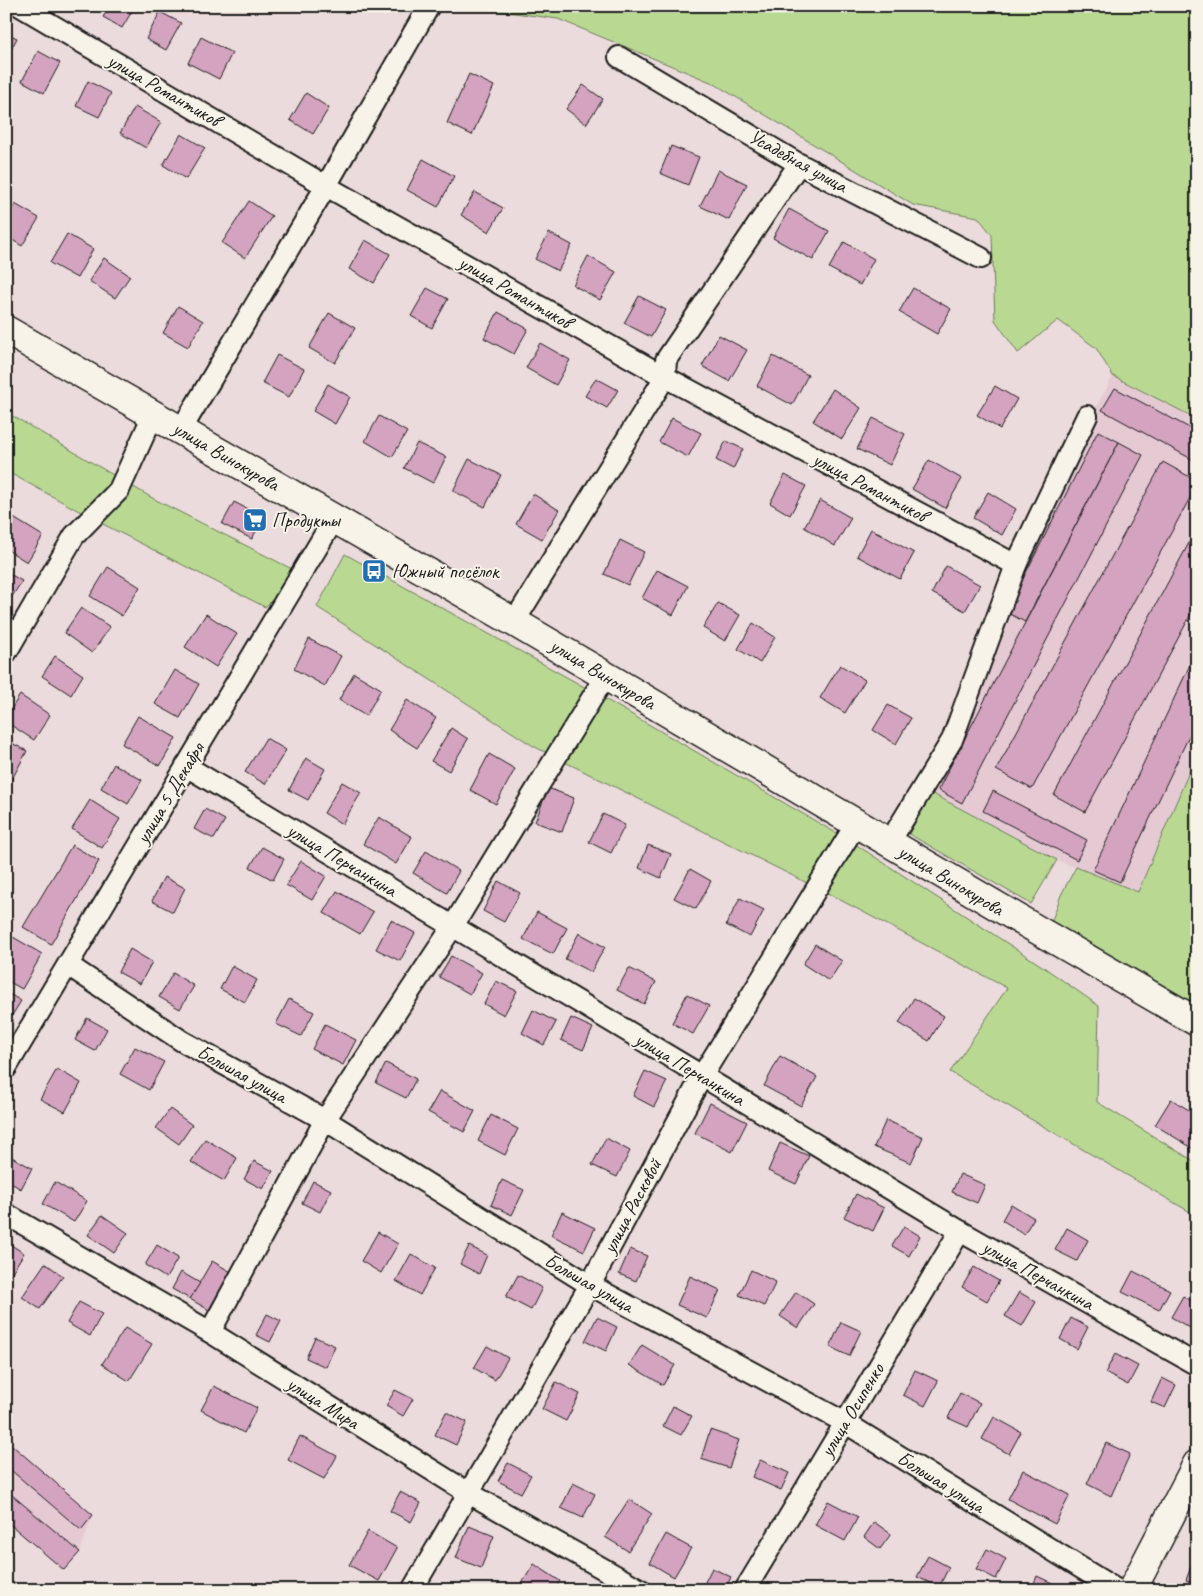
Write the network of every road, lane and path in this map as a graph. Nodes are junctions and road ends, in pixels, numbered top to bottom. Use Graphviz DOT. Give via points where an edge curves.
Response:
graph roads {
  1 [pos="20,6"];
  2 [pos="429,6"];
  3 [pos="619,57"];
  4 [pos="799,164"];
  5 [pos="326,186"];
  6 [pos="981,258"];
  7 [pos="6,330"];
  8 [pos="665,377"];
  9 [pos="153,415"];
  10 [pos="1087,416"];
  11 [pos="181,430"];
  12 [pos="334,519"];
  13 [pos="1016,565"];
  14 [pos="514,622"];
  15 [pos="6,653"];
  16 [pos="606,676"];
  17 [pos="186,766"];
  18 [pos="856,824"];
  19 [pos="889,843"];
  20 [pos="453,926"];
  21 [pos="68,965"];
  22 [pos="1197,1022"];
  23 [pos="6,1068"];
  24 [pos="702,1076"];
  25 [pos="325,1120"];
  26 [pos="6,1214"];
  27 [pos="960,1231"];
  28 [pos="590,1285"];
  29 [pos="210,1332"];
  30 [pos="1197,1365"];
  31 [pos="844,1422"];
  32 [pos="1197,1464"];
  33 [pos="467,1492"];
  34 [pos="412,1590"];
  35 [pos="641,1590"];
  36 [pos="745,1590"];
  37 [pos="1116,1590"];
  38 [pos="1132,1590"];
  1 -- 5 [label="street, улица Романтиков"];
  2 -- 5 [label="street"];
  3 -- 4 [label="street, Усадебная улица"];
  4 -- 6 [label="street, Усадебная улица"];
  4 -- 8 [label="street" via="666,360"];
  5 -- 8 [label="street, улица Романтиков"];
  5 -- 11 [label="street"];
  7 -- 9 [label="main road, улица Винокурова"];
  8 -- 13 [label="street, улица Романтиков"];
  8 -- 14 [label="street"];
  9 -- 11 [label="main road, улица Винокурова"];
  9 -- 15 [label="street" via="120,490 74,536"];
  10 -- 13 [label="street"];
  11 -- 12 [label="main road, улица Винокурова"];
  12 -- 14 [label="main road, улица Винокурова"];
  12 -- 17 [label="street, улица 5 Декабря"];
  13 -- 19 [label="street" via="952,740"];
  14 -- 16 [label="main road, улица Винокурова"];
  16 -- 18 [label="main road, улица Винокурова"];
  16 -- 20 [label="street"];
  17 -- 20 [label="street, улица Перчанкина"];
  17 -- 21 [label="street, улица 5 Декабря"];
  18 -- 19 [label="main road, улица Винокурова"];
  18 -- 24 [label="street, улица Расковой"];
  19 -- 22 [label="main road, улица Винокурова"];
  20 -- 24 [label="street, улица Перчанкина"];
  20 -- 25 [label="street"];
  21 -- 23 [label="street, улица 5 Декабря"];
  21 -- 25 [label="street, Большая улица" via="182,1041"];
  24 -- 27 [label="street, улица Перчанкина"];
  24 -- 28 [label="street, улица Расковой"];
  25 -- 28 [label="street, Большая улица"];
  25 -- 29 [label="street"];
  26 -- 29 [label="street, улица Мира"];
  27 -- 30 [label="street, улица Перчанкина"];
  27 -- 31 [label="street, улица Осипенко"];
  28 -- 31 [label="street, Большая улица"];
  28 -- 33 [label="street, улица Расковой"];
  29 -- 33 [label="street, улица Мира"];
  31 -- 36 [label="street, улица Осипенко"];
  31 -- 37 [label="street, Большая улица"];
  32 -- 38 [label="main road"];
  33 -- 34 [label="street, улица Расковой"];
  33 -- 35 [label="street, улица Мира"];
}
